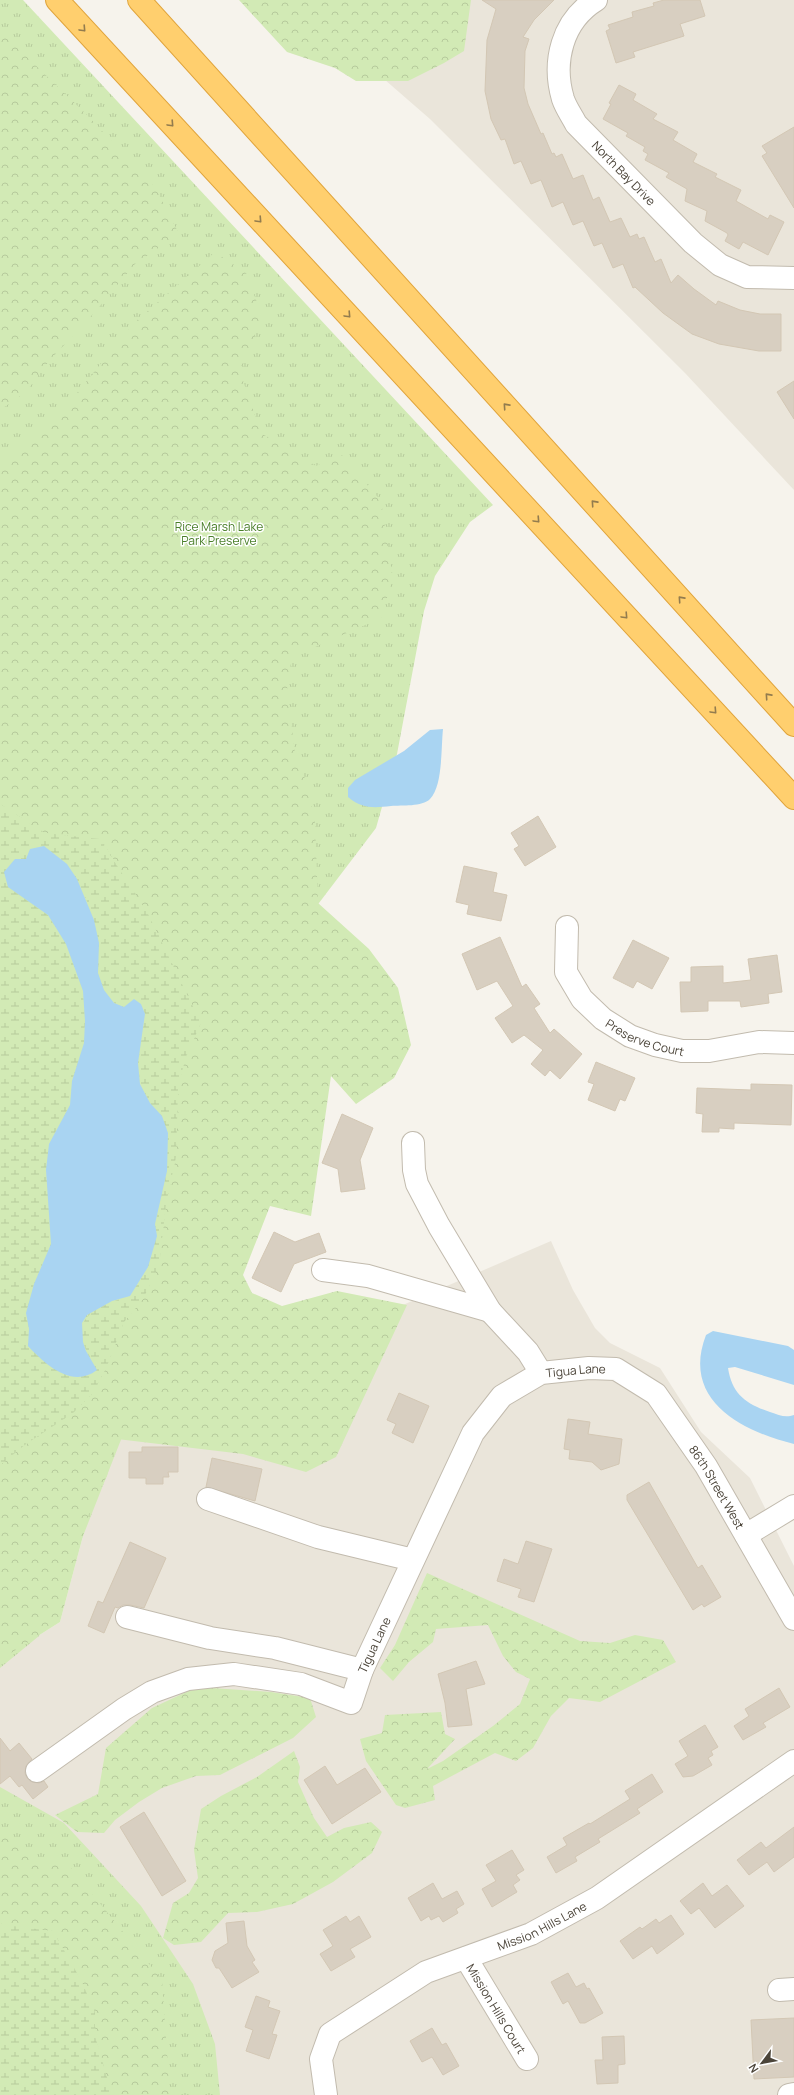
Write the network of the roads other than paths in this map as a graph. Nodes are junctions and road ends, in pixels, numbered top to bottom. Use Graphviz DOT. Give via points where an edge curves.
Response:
graph roads {
  1 [pos="57,0"];
  2 [pos="139,0"];
  3 [pos="596,0"];
  4 [pos="794,278"];
  5 [pos="794,725"];
  6 [pos="794,798"];
  7 [pos="566,927"];
  8 [pos="794,1043"];
  9 [pos="413,1143"];
  10 [pos="323,1270"];
  11 [pos="490,1311"];
  12 [pos="622,1372"];
  13 [pos="541,1373"];
  14 [pos="208,1499"];
  15 [pos="794,1506"];
  16 [pos="746,1535"];
  17 [pos="412,1560"];
  18 [pos="128,1617"];
  19 [pos="794,1619"];
  20 [pos="362,1670"];
  21 [pos="794,1761"];
  22 [pos="37,1771"];
  23 [pos="466,1958"];
  24 [pos="527,2059"];
  25 [pos="794,2094"];
  26 [pos="326,2095"];
  27 [pos="789,2095"];
  1 -- 6 [label="highway, one-way"];
  5 -- 2 [label="highway, one-way"];
  3 -- 4 [label="street, North Bay Drive" via="571,23 560,49 558,74 562,94 576,124 693,243 720,265 747,276"];
  7 -- 8 [label="street, Preserve Court" via="566,972 582,999 603,1019 630,1036 682,1051 709,1051 759,1042"];
  9 -- 11 [label="street" via="417,1184"];
  10 -- 11 [label="street" via="368,1276"];
  11 -- 13 [label="street" via="528,1352"];
  12 -- 13 [label="street, Tigua Lane" via="616,1369 589,1368"];
  12 -- 16 [label="street, 86th Street West" via="656,1394 706,1466"];
  13 -- 17 [label="street, Tigua Lane" via="502,1396 473,1433"];
  14 -- 17 [label="street" via="318,1537"];
  15 -- 16 [label="street"];
  16 -- 19 [label="street, 86th Street West"];
  17 -- 20 [label="street, Tigua Lane"];
  18 -- 20 [label="street" via="210,1638 275,1648"];
  20 -- 22 [label="street, Tigua Lane" via="351,1703 301,1684 234,1674 188,1679 152,1692 124,1709"];
  21 -- 23 [label="street, Mission Hills Lane" via="597,1898 531,1934"];
  23 -- 24 [label="street, Mission Hills Court"];
  23 -- 26 [label="street, Mission Hills Lane" via="426,1972 330,2034 321,2059"];
  25 -- 27 [label="street"];
}
